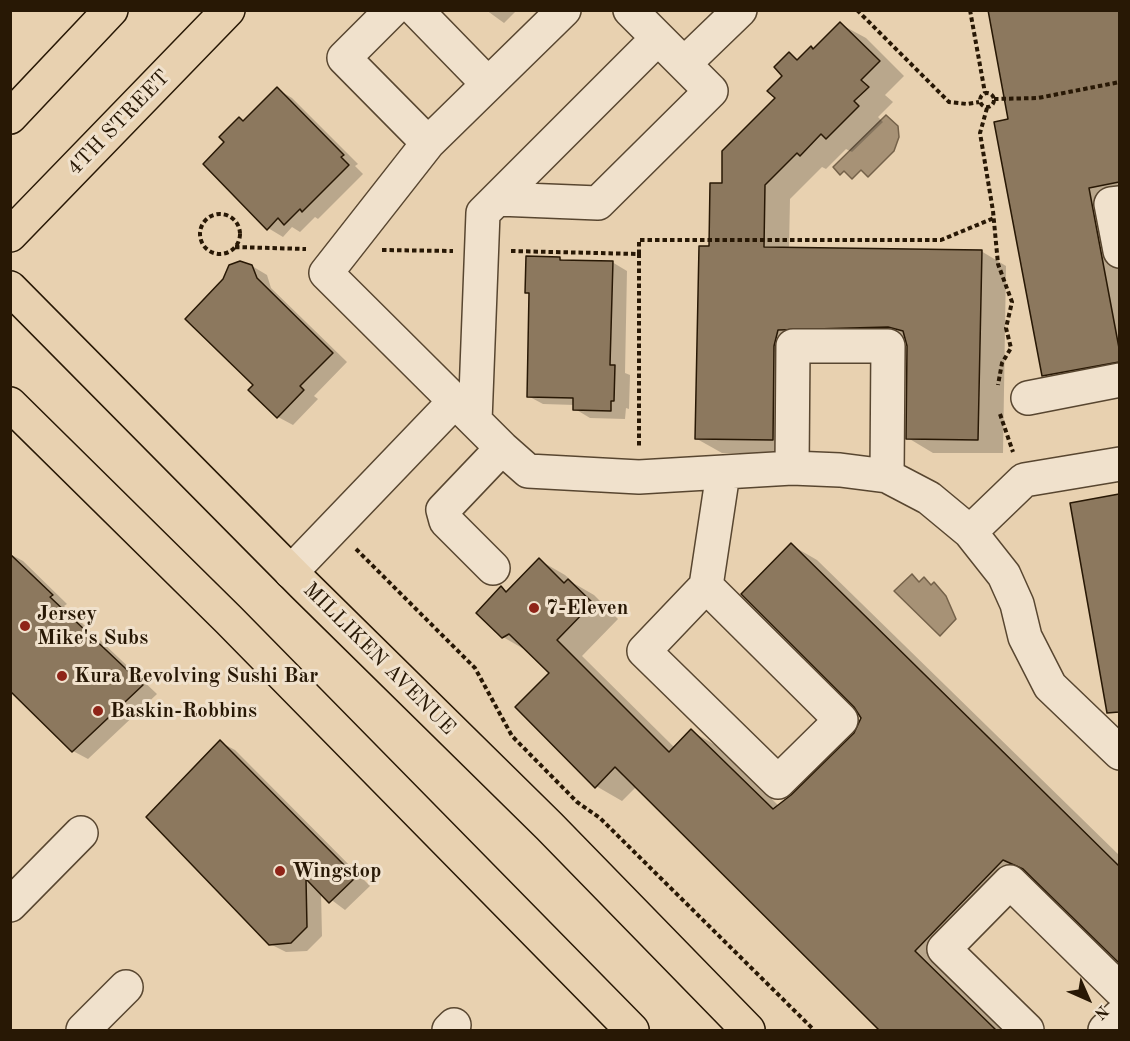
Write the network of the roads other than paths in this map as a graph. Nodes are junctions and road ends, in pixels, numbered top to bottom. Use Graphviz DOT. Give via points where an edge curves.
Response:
graph roads {
  1 [pos="111,10"];
  2 [pos="228,10"];
  3 [pos="393,10"];
  4 [pos="416,10"];
  5 [pos="564,10"];
  6 [pos="630,10"];
  7 [pos="733,13"];
  8 [pos="658,38"];
  9 [pos="684,64"];
  10 [pos="488,84"];
  11 [pos="10,117"];
  12 [pos="428,143"];
  13 [pos="498,199"];
  14 [pos="1119,203"];
  15 [pos="10,235"];
  16 [pos="1119,251"];
  17 [pos="10,288"];
  18 [pos="1119,380"];
  19 [pos="1028,398"];
  20 [pos="10,404"];
  21 [pos="465,411"];
  22 [pos="502,448"];
  23 [pos="1119,464"];
  24 [pos="792,468"];
  25 [pos="710,473"];
  26 [pos="887,476"];
  27 [pos="970,532"];
  28 [pos="493,568"];
  29 [pos="291,572"];
  30 [pos="706,586"];
  31 [pos="1119,753"];
  32 [pos="81,833"];
  33 [pos="10,905"];
  34 [pos="126,987"];
  35 [pos="1119,990"];
  36 [pos="1119,1016"];
  37 [pos="83,1030"];
  38 [pos="632,1030"];
  39 [pos="748,1030"];
  40 [pos="1027,1030"];
  41 [pos="1105,1030"];
  1 -- 11 [label="main road"];
  2 -- 15 [label="main road, 4TH STREET"];
  3 -- 12 [label="street" via="344,58"];
  4 -- 10 [label="street"];
  5 -- 10 [label="street"];
  6 -- 8 [label="street"];
  7 -- 9 [label="street"];
  8 -- 9 [label="street"];
  8 -- 13 [label="street"];
  9 -- 13 [label="street" via="711,91 598,203"];
  10 -- 12 [label="street"];
  12 -- 21 [label="street" via="326,273"];
  13 -- 21 [label="street" via="483,213"];
  14 -- 16 [label="street" via="1111,204"];
  17 -- 29 [label="main road, MILLIKEN AVENUE"];
  18 -- 19 [label="street"];
  20 -- 38 [label="main road" via="229,620"];
  21 -- 22 [label="street"];
  21 -- 29 [label="street"];
  22 -- 25 [label="street" via="528,471 639,477"];
  22 -- 28 [label="street" via="443,510 446,521"];
  23 -- 27 [label="street" via="1024,480"];
  24 -- 25 [label="street"];
  24 -- 26 [label="street"];
  24 -- 26 [label="street" via="793,346 888,346"];
  25 -- 30 [label="street"];
  26 -- 27 [label="street" via="929,498"];
  27 -- 31 [label="street" via="1004,575 1017,604 1025,637 1050,687"];
  29 -- 39 [label="main road, MILLIKEN AVENUE" via="549,826"];
  30 -- 30 [label="street" via="842,720 778,782 644,651"];
  32 -- 33 [label="street"];
  34 -- 37 [label="street"];
  35 -- 40 [label="street" via="1010,882 944,949"];
  36 -- 41 [label="street"];
}
